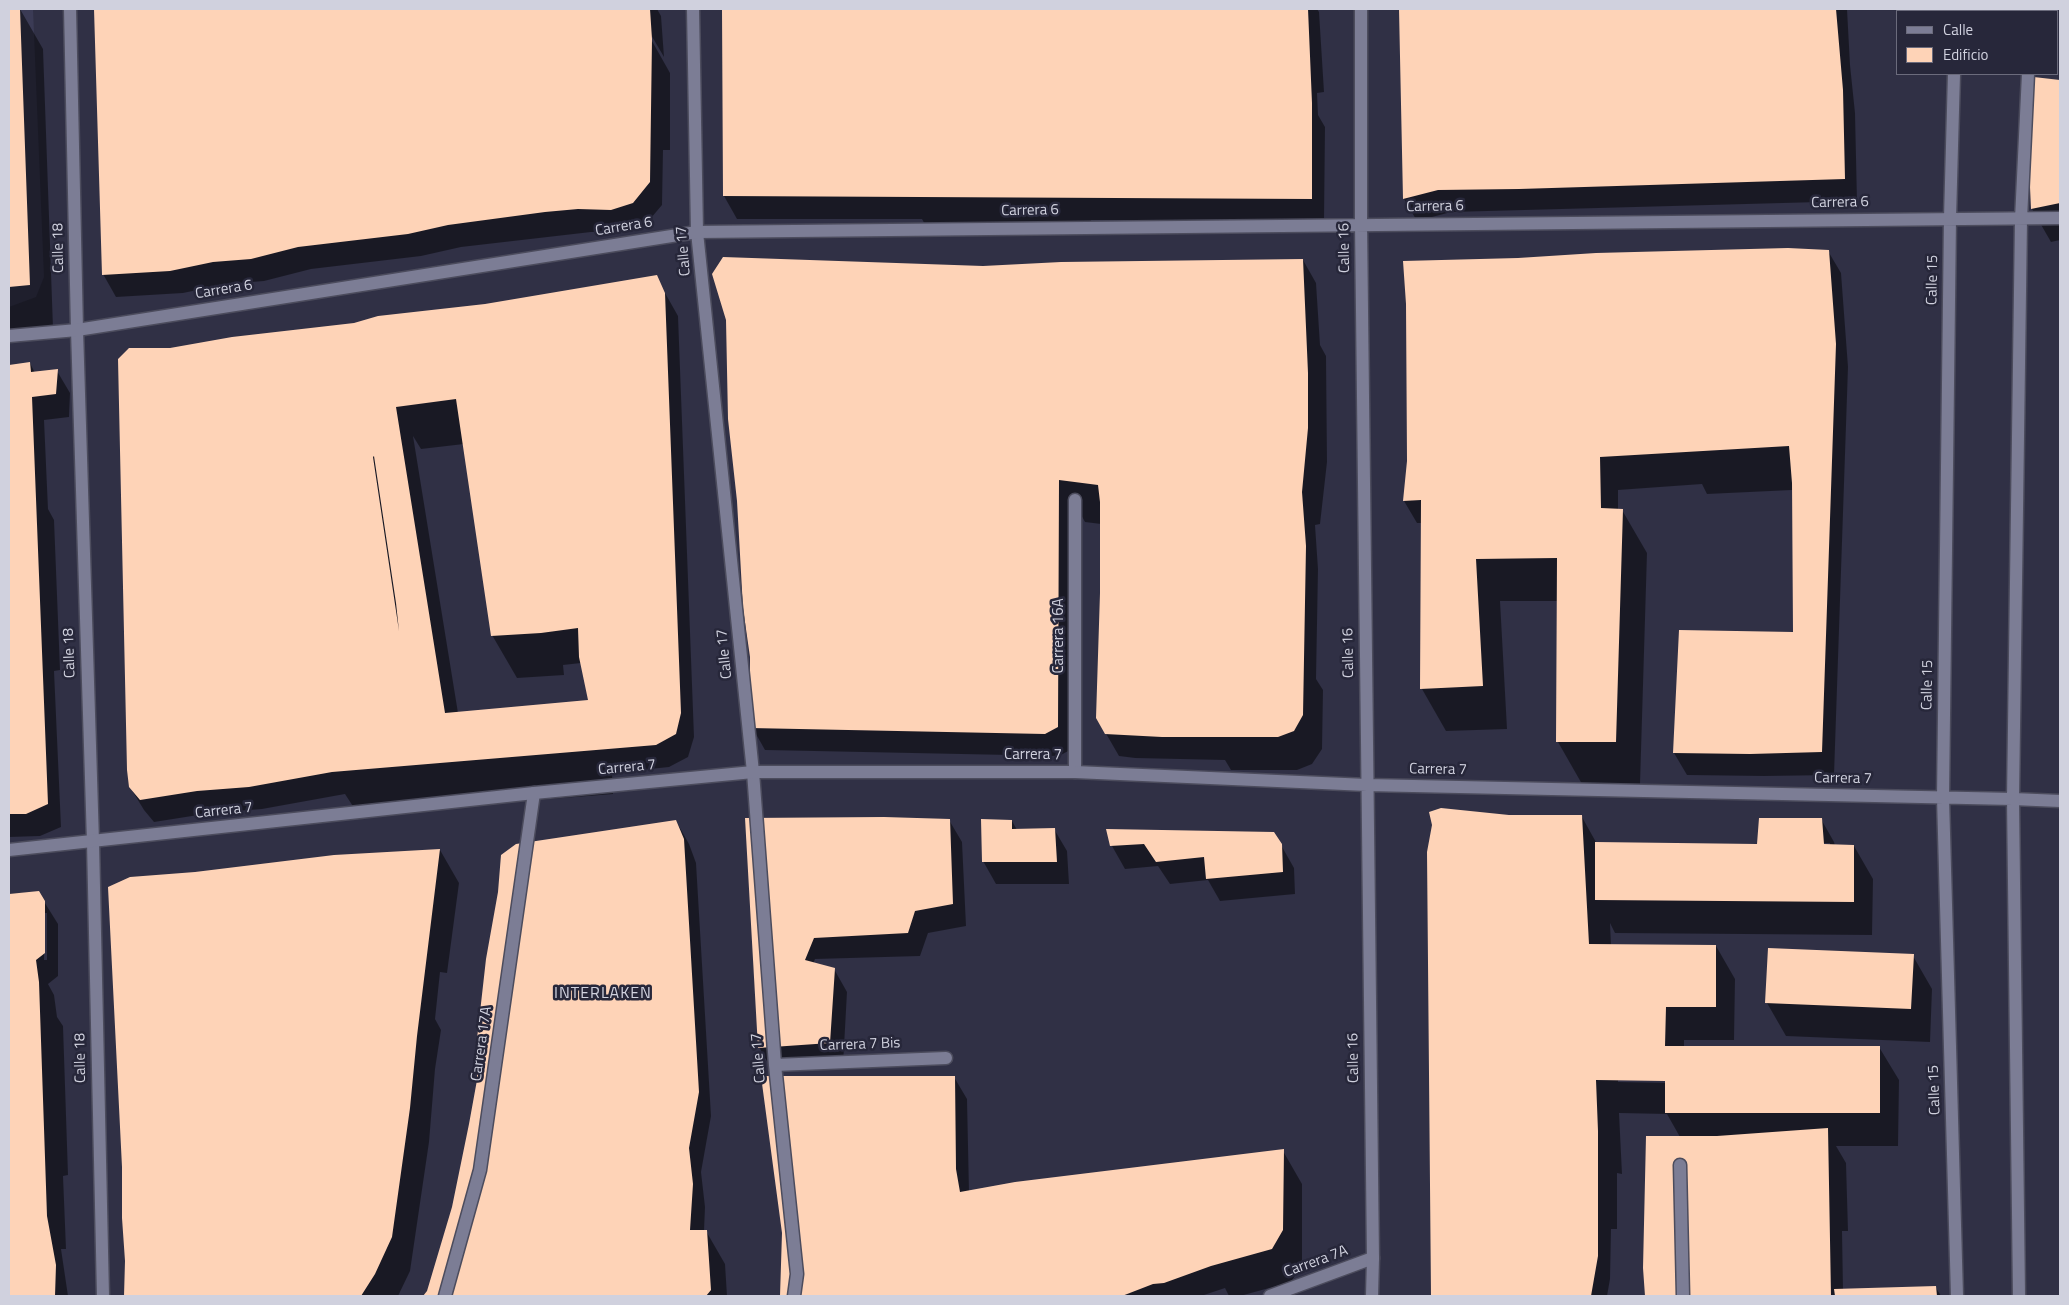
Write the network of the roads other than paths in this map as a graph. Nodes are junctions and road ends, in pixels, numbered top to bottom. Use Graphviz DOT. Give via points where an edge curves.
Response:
graph roads {
  1 [pos="70,9"];
  2 [pos="693,9"];
  3 [pos="1362,9"];
  4 [pos="1954,75"];
  5 [pos="2028,75"];
  6 [pos="1950,218"];
  7 [pos="2022,218"];
  8 [pos="2060,218"];
  9 [pos="1360,224"];
  10 [pos="697,232"];
  11 [pos="77,330"];
  12 [pos="9,336"];
  13 [pos="1075,500"];
  14 [pos="753,772"];
  15 [pos="1075,772"];
  16 [pos="1367,785"];
  17 [pos="534,793"];
  18 [pos="1943,798"];
  19 [pos="2013,800"];
  20 [pos="2060,801"];
  21 [pos="93,842"];
  22 [pos="9,850"];
  23 [pos="946,1058"];
  24 [pos="775,1065"];
  25 [pos="1680,1165"];
  26 [pos="1373,1258"];
  27 [pos="103,1296"];
  28 [pos="445,1296"];
  29 [pos="794,1296"];
  30 [pos="1270,1296"];
  31 [pos="1372,1296"];
  32 [pos="1683,1296"];
  33 [pos="1957,1296"];
  34 [pos="2019,1296"];
  1 -- 11 [label="street, Calle 18"];
  2 -- 10 [label="street, Calle 17"];
  3 -- 9 [label="street, Calle 16"];
  4 -- 6 [label="street, Calle 15"];
  5 -- 7 [label="street"];
  6 -- 7 [label="street, Carrera 6"];
  6 -- 9 [label="street, Carrera 6"];
  6 -- 18 [label="street, Calle 15"];
  7 -- 8 [label="street, Carrera 6"];
  7 -- 19 [label="street"];
  9 -- 10 [label="street, Carrera 6"];
  9 -- 16 [label="street, Calle 16"];
  10 -- 11 [label="street, Carrera 6"];
  10 -- 14 [label="street, Calle 17"];
  11 -- 12 [label="street, Carrera 6"];
  11 -- 21 [label="street, Calle 18"];
  13 -- 15 [label="street, Carrera 16A"];
  14 -- 15 [label="street, Carrera 7"];
  14 -- 17 [label="street, Carrera 7"];
  14 -- 24 [label="street, Calle 17"];
  15 -- 16 [label="street, Carrera 7"];
  16 -- 18 [label="street, Carrera 7"];
  16 -- 26 [label="street, Calle 16"];
  17 -- 21 [label="street, Carrera 7"];
  17 -- 28 [label="street, Carrera 17A" via="480,1170"];
  18 -- 19 [label="street, Carrera 7"];
  18 -- 33 [label="street, Calle 15"];
  19 -- 20 [label="street, Carrera 7"];
  19 -- 34 [label="street"];
  21 -- 22 [label="street, Carrera 7"];
  21 -- 27 [label="street, Calle 18"];
  23 -- 24 [label="street, Carrera 7 Bis"];
  24 -- 29 [label="street, Calle 17" via="797,1274"];
  25 -- 32 [label="street"];
  26 -- 30 [label="street, Carrera 7A"];
  26 -- 31 [label="street, Calle 16"];
}
